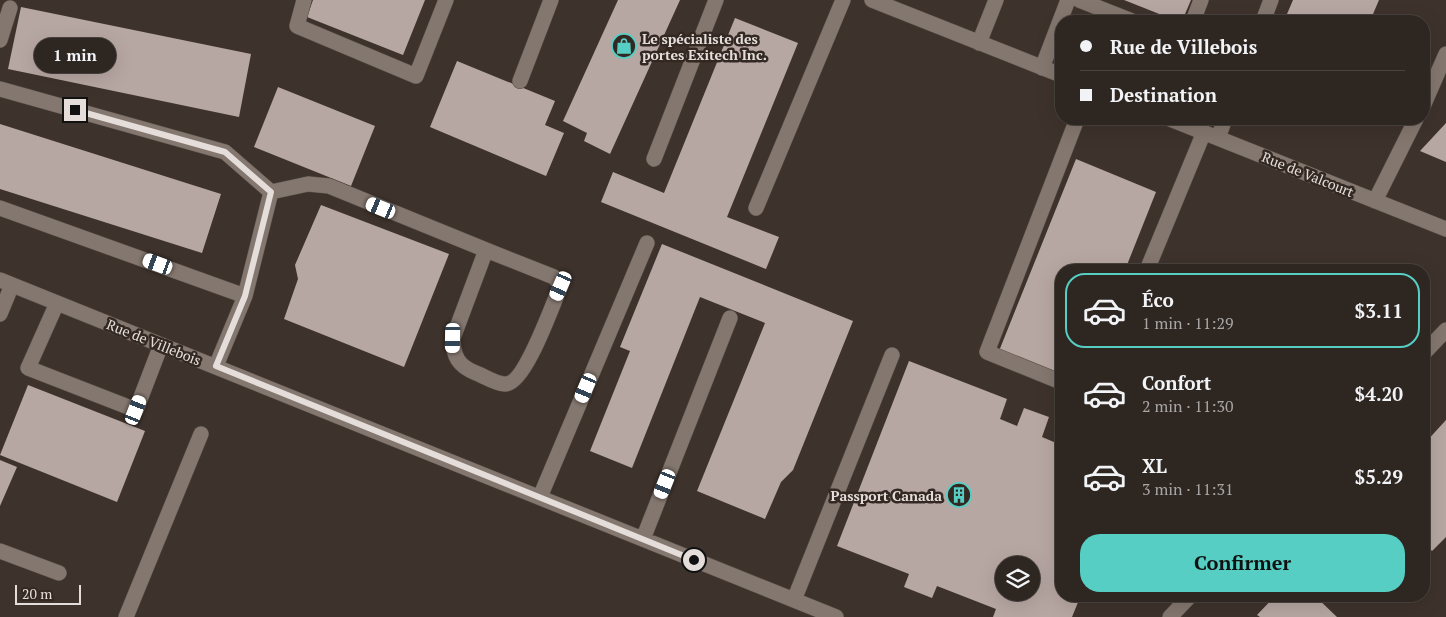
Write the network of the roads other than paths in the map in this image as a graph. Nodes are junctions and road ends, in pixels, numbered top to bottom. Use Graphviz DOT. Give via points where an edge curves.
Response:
graph roads {
  1 [pos="304,0"];
  2 [pos="446,0"];
  3 [pos="551,0"];
  4 [pos="716,0"];
  5 [pos="843,0"];
  6 [pos="996,0"];
  7 [pos="1068,0"];
  8 [pos="1080,0"];
  9 [pos="1201,0"];
  10 [pos="1271,0"];
  11 [pos="876,1"];
  12 [pos="10,8"];
  13 [pos="1062,15"];
  14 [pos="1117,15"];
  15 [pos="1195,15"];
  16 [pos="1265,15"];
  17 [pos="1055,34"];
  18 [pos="0,40"];
  19 [pos="979,43"];
  20 [pos="1446,54"];
  21 [pos="1042,68"];
  22 [pos="1055,73"];
  23 [pos="520,81"];
  24 [pos="1439,88"];
  25 [pos="0,89"];
  26 [pos="1430,98"];
  27 [pos="1075,125"];
  28 [pos="1185,125"];
  29 [pos="1220,125"];
  30 [pos="1413,125"];
  31 [pos="1211,135"];
  32 [pos="654,159"];
  33 [pos="271,192"];
  34 [pos="1375,200"];
  35 [pos="0,208"];
  36 [pos="756,208"];
  37 [pos="1446,229"];
  38 [pos="647,242"];
  39 [pos="486,250"];
  40 [pos="1150,264"];
  41 [pos="6,283"];
  42 [pos="245,296"];
  43 [pos="57,303"];
  44 [pos="0,314"];
  45 [pos="730,318"];
  46 [pos="1446,330"];
  47 [pos="161,345"];
  48 [pos="1430,347"];
  49 [pos="892,355"];
  50 [pos="216,366"];
  51 [pos="1055,380"];
  52 [pos="201,434"];
  53 [pos="540,497"];
  54 [pos="643,539"];
  55 [pos="0,551"];
  56 [pos="59,573"];
  57 [pos="794,600"];
  58 [pos="1184,602"];
  59 [pos="126,617"];
  60 [pos="836,617"];
  61 [pos="1170,617"];
  1 -- 2 [label="street" via="297,26 416,76"];
  3 -- 23 [label="street"];
  4 -- 32 [label="street"];
  5 -- 36 [label="street"];
  6 -- 19 [label="street"];
  7 -- 13 [label="street"];
  8 -- 14 [label="street"];
  9 -- 15 [label="street"];
  10 -- 16 [label="street"];
  11 -- 19 [label="street"];
  12 -- 18 [label="street"];
  17 -- 21 [label="street"];
  19 -- 21 [label="street"];
  20 -- 24 [label="street"];
  21 -- 22 [label="street"];
  24 -- 26 [label="street"];
  25 -- 33 [label="street" via="225,152"];
  27 -- 51 [label="street" via="987,352"];
  28 -- 31 [label="street, Rue de Valcourt"];
  29 -- 31 [label="street"];
  30 -- 34 [label="street"];
  31 -- 34 [label="street, Rue de Valcourt"];
  31 -- 40 [label="street"];
  33 -- 39 [label="street" via="308,184 329,186"];
  33 -- 42 [label="street"];
  34 -- 37 [label="street, Rue de Valcourt"];
  35 -- 42 [label="street"];
  38 -- 53 [label="street"];
  39 -- 39 [label="street" via="453,338 453,348 456,360 469,370 504,384 512,382 525,368 561,286 554,277"];
  41 -- 43 [label="street, Rue de Villebois"];
  41 -- 44 [label="street"];
  42 -- 50 [label="street"];
  43 -- 47 [label="street, Rue de Villebois"];
  43 -- 47 [label="street" via="28,368 136,410"];
  45 -- 54 [label="street"];
  46 -- 48 [label="street"];
  47 -- 50 [label="street, Rue de Villebois"];
  49 -- 57 [label="street"];
  50 -- 53 [label="street, Rue de Villebois"];
  52 -- 59 [label="street"];
  53 -- 54 [label="street, Rue de Villebois"];
  54 -- 57 [label="street, Rue de Villebois"];
  55 -- 56 [label="street"];
  57 -- 60 [label="street, Rue de Villebois"];
  58 -- 61 [label="street"];
}
